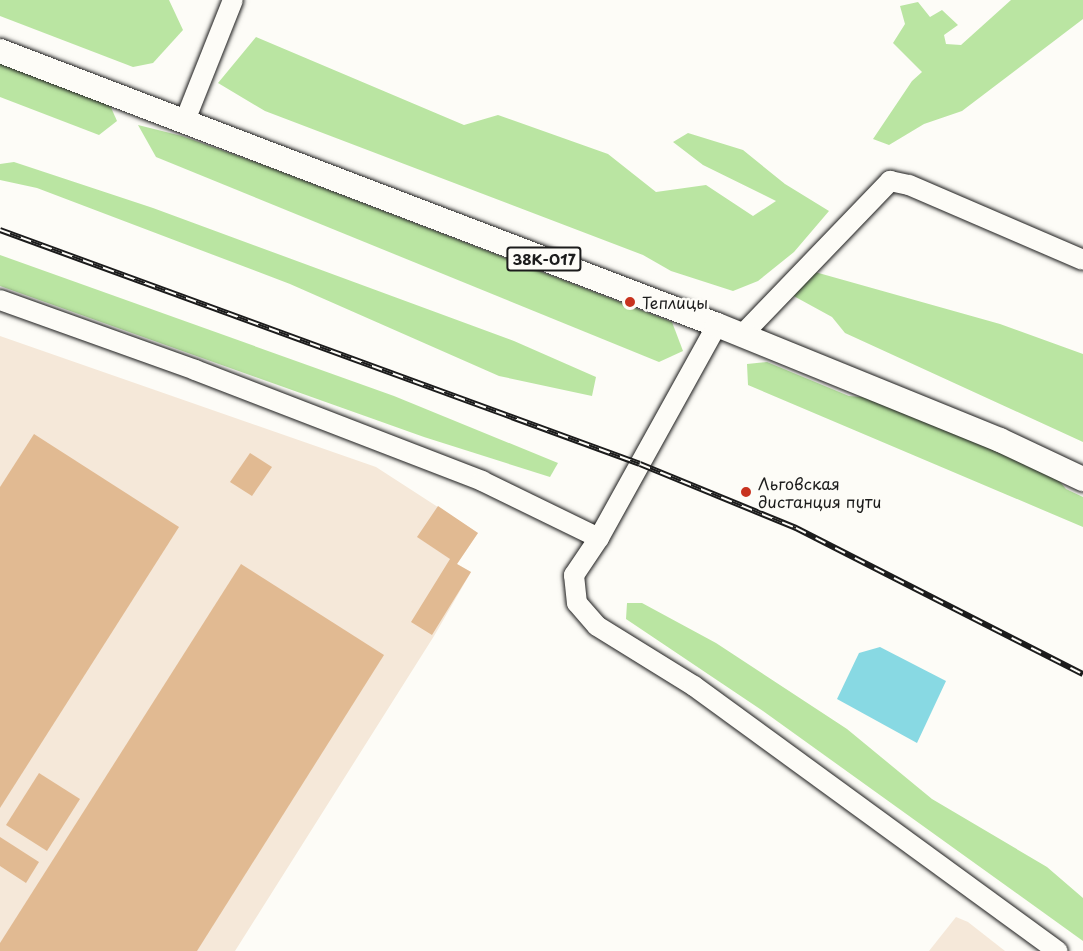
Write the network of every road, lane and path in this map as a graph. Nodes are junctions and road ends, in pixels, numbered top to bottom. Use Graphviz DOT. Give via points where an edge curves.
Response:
graph roads {
  1 [pos="233,0"];
  2 [pos="0,51"];
  3 [pos="184,123"];
  4 [pos="1083,260"];
  5 [pos="0,300"];
  6 [pos="717,325"];
  7 [pos="742,335"];
  8 [pos="1083,479"];
  9 [pos="599,538"];
  10 [pos="1058,951"];
  1 -- 3 [label="street"];
  2 -- 3 [label="main road, 38К-017"];
  3 -- 6 [label="main road, 38К-017"];
  4 -- 7 [label="street" via="909,185 890,181"];
  5 -- 9 [label="street" via="195,370 482,481"];
  6 -- 7 [label="main road, 38К-017"];
  6 -- 9 [label="street"];
  7 -- 8 [label="main road, 38К-017" via="1000,440"];
  9 -- 10 [label="street" via="574,575 576,603 597,626 694,687"];
}
